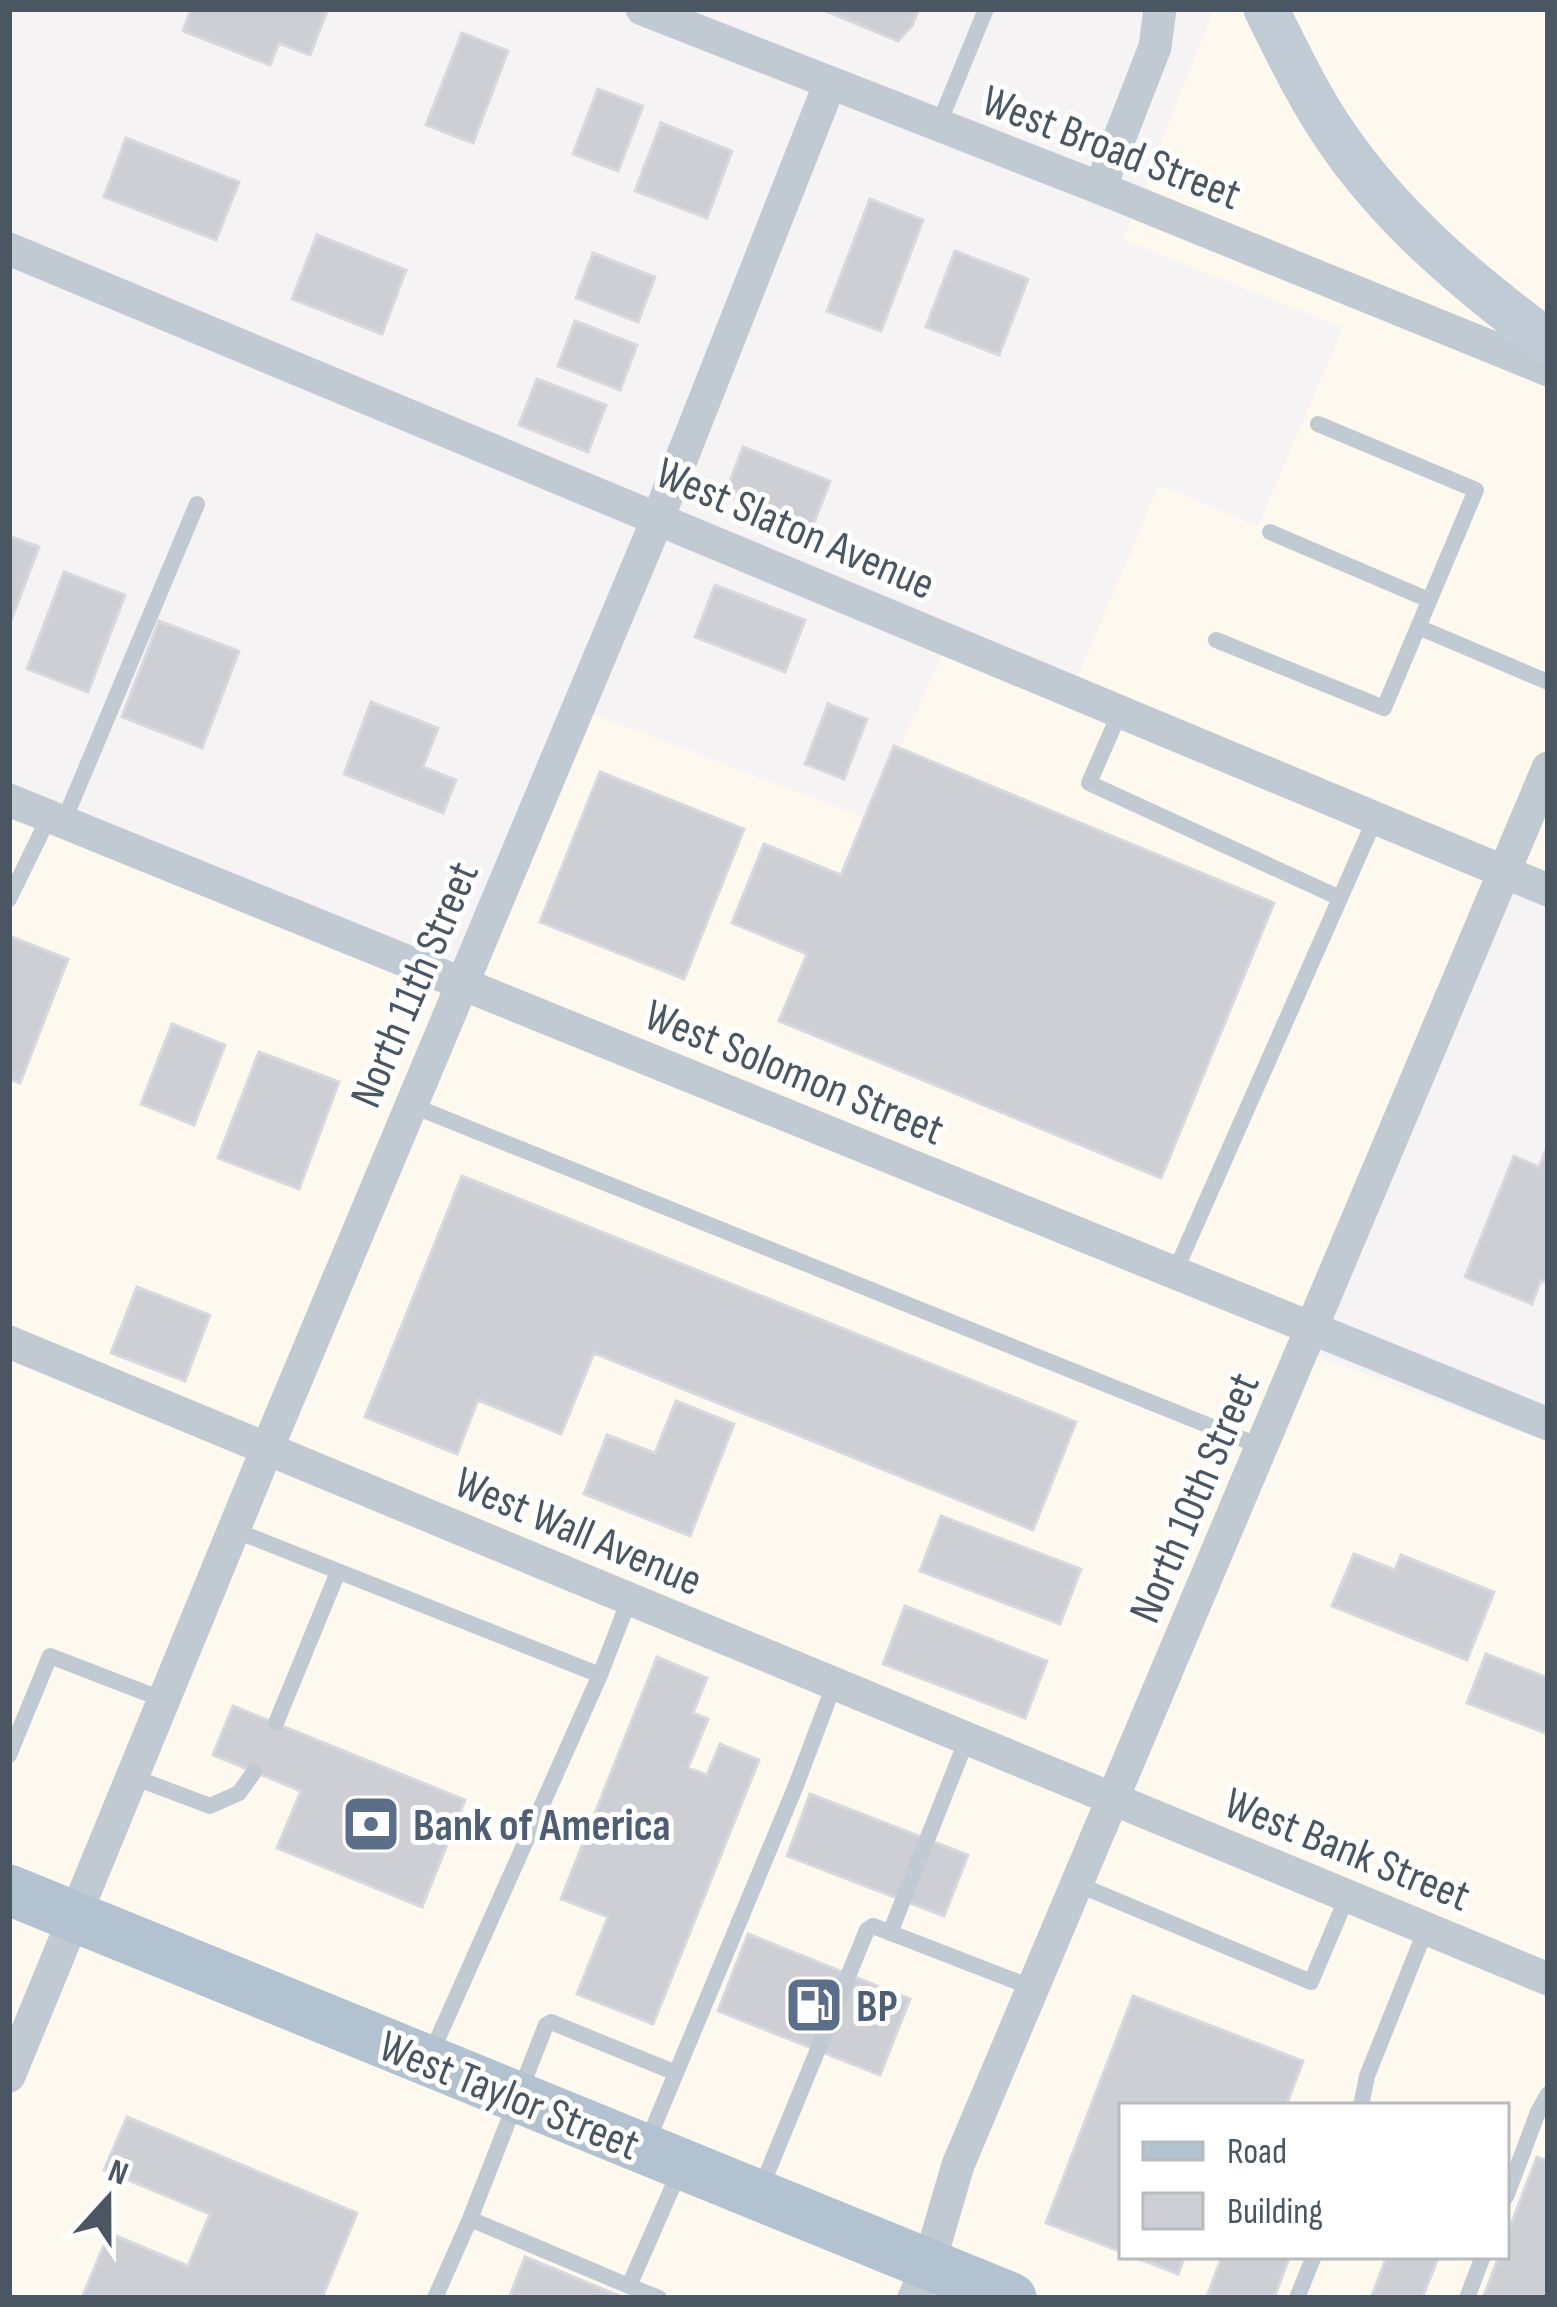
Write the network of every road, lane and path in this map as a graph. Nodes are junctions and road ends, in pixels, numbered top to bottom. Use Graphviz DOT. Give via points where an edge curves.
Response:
graph roads {
  1 [pos="642,9"];
  2 [pos="986,9"];
  3 [pos="1160,9"];
  4 [pos="1187,9"];
  5 [pos="1266,9"];
  6 [pos="1155,47"];
  7 [pos="830,83"];
  8 [pos="938,126"];
  9 [pos="1100,188"];
  10 [pos="9,249"];
  11 [pos="1458,271"];
  12 [pos="1548,309"];
  13 [pos="1548,342"];
  14 [pos="1548,370"];
  15 [pos="1318,424"];
  16 [pos="197,504"];
  17 [pos="658,518"];
  18 [pos="1270,532"];
  19 [pos="1429,600"];
  20 [pos="1418,627"];
  21 [pos="1216,640"];
  22 [pos="1548,682"];
  23 [pos="1120,712"];
  24 [pos="1548,768"];
  25 [pos="9,800"];
  26 [pos="1375,819"];
  27 [pos="56,820"];
  28 [pos="1504,872"];
  29 [pos="1548,890"];
  30 [pos="1340,898"];
  31 [pos="9,899"];
  32 [pos="461,986"];
  33 [pos="411,1105"];
  34 [pos="1175,1272"];
  35 [pos="1313,1328"];
  36 [pos="9,1342"];
  37 [pos="1548,1424"];
  38 [pos="1262,1448"];
  39 [pos="267,1449"];
  40 [pos="234,1530"];
  41 [pos="338,1572"];
  42 [pos="629,1600"];
  43 [pos="600,1675"];
  44 [pos="834,1685"];
  45 [pos="164,1700"];
  46 [pos="276,1723"];
  47 [pos="967,1739"];
  48 [pos="9,1755"];
  49 [pos="254,1772"];
  50 [pos="133,1777"];
  51 [pos="1114,1800"];
  52 [pos="1078,1884"];
  53 [pos="9,1890"];
  54 [pos="1347,1897"];
  55 [pos="76,1917"];
  56 [pos="1426,1929"];
  57 [pos="890,1933"];
  58 [pos="1548,1979"];
  59 [pos="1034,1988"];
  60 [pos="13,2054"];
  61 [pos="428,2061"];
  62 [pos="676,2073"];
  63 [pos="1548,2094"];
  64 [pos="520,2097"];
  65 [pos="1362,2103"];
  66 [pos="664,2156"];
  67 [pos="1509,2189"];
  68 [pos="759,2195"];
  69 [pos="470,2219"];
  70 [pos="1313,2259"];
  71 [pos="1483,2259"];
  72 [pos="921,2281"];
  73 [pos="618,2286"];
  74 [pos="434,2298"];
  75 [pos="659,2298"];
  76 [pos="1011,2298"];
  77 [pos="1297,2298"];
  78 [pos="1467,2298"];
  1 -- 7 [label="street, West Broad Street"];
  2 -- 8 [label="lane"];
  3 -- 6 [label="street"];
  4 -- 6 [label="street"];
  5 -- 11 [label="main road" via="1346,151"];
  6 -- 9 [label="street"];
  7 -- 8 [label="street, West Broad Street"];
  7 -- 17 [label="street, North 11th Street"];
  8 -- 9 [label="street, West Broad Street"];
  9 -- 14 [label="street, West Broad Street"];
  10 -- 17 [label="street, West Slaton Avenue"];
  11 -- 12 [label="main road"];
  11 -- 13 [label="main road"];
  15 -- 19 [label="lane" via="1476,490"];
  16 -- 27 [label="lane"];
  17 -- 23 [label="street, West Slaton Avenue"];
  17 -- 32 [label="street, North 11th Street"];
  18 -- 19 [label="lane"];
  19 -- 20 [label="lane"];
  20 -- 21 [label="lane" via="1384,708"];
  20 -- 22 [label="lane"];
  23 -- 26 [label="street, West Slaton Avenue"];
  23 -- 30 [label="lane" via="1089,783"];
  24 -- 28 [label="street, North 10th Street"];
  25 -- 27 [label="street, West Solomon Street"];
  26 -- 28 [label="street, West Slaton Avenue"];
  26 -- 30 [label="lane"];
  27 -- 31 [label="lane"];
  27 -- 32 [label="street, West Solomon Street"];
  28 -- 29 [label="street, West Slaton Avenue"];
  28 -- 35 [label="street, North 10th Street"];
  30 -- 34 [label="lane"];
  32 -- 33 [label="street, North 11th Street"];
  32 -- 34 [label="street, West Solomon Street"];
  33 -- 38 [label="lane"];
  33 -- 39 [label="street, North 11th Street"];
  34 -- 35 [label="street, West Solomon Street"];
  35 -- 37 [label="street, West Solomon Street"];
  35 -- 38 [label="street, North 10th Street"];
  36 -- 39 [label="street, West Wall Avenue"];
  38 -- 51 [label="street, North 10th Street"];
  39 -- 40 [label="street, North 11th Street"];
  39 -- 42 [label="street, West Wall Avenue"];
  40 -- 41 [label="lane"];
  40 -- 45 [label="street, North 11th Street"];
  41 -- 43 [label="lane"];
  41 -- 46 [label="lane"];
  42 -- 43 [label="lane"];
  42 -- 44 [label="street, West Wall Avenue"];
  43 -- 61 [label="lane"];
  44 -- 47 [label="street, West Wall Avenue"];
  44 -- 62 [label="lane"];
  45 -- 48 [label="lane" via="50,1656"];
  45 -- 50 [label="street, North 11th Street"];
  47 -- 51 [label="street, West Wall Avenue"];
  47 -- 57 [label="lane"];
  49 -- 50 [label="lane" via="239,1793 210,1806"];
  50 -- 55 [label="street, North 11th Street"];
  51 -- 52 [label="street, North 10th Street"];
  51 -- 54 [label="street, West Bank Street"];
  52 -- 54 [label="lane" via="1311,1982"];
  52 -- 59 [label="street, North 10th Street"];
  53 -- 55 [label="main road, West Taylor Street"];
  54 -- 56 [label="street, West Bank Street"];
  55 -- 60 [label="street, North 11th Street"];
  55 -- 61 [label="main road, West Taylor Street"];
  56 -- 58 [label="street, West Bank Street"];
  56 -- 65 [label="lane"];
  57 -- 59 [label="lane"];
  57 -- 68 [label="lane" via="867,1930"];
  59 -- 72 [label="street, North 10th Street" via="958,2165"];
  61 -- 64 [label="main road, West Taylor Street"];
  62 -- 64 [label="lane" via="550,2022"];
  62 -- 66 [label="lane"];
  63 -- 67 [label="lane"];
  64 -- 66 [label="main road, West Taylor Street"];
  64 -- 69 [label="lane"];
  66 -- 68 [label="main road, West Taylor Street"];
  66 -- 73 [label="lane"];
  68 -- 72 [label="main road, West Taylor Street"];
  69 -- 73 [label="lane"];
  69 -- 74 [label="lane"];
  70 -- 77 [label="lane"];
  71 -- 78 [label="lane"];
  72 -- 76 [label="main road, West Taylor Street"];
  73 -- 75 [label="lane"];
}
